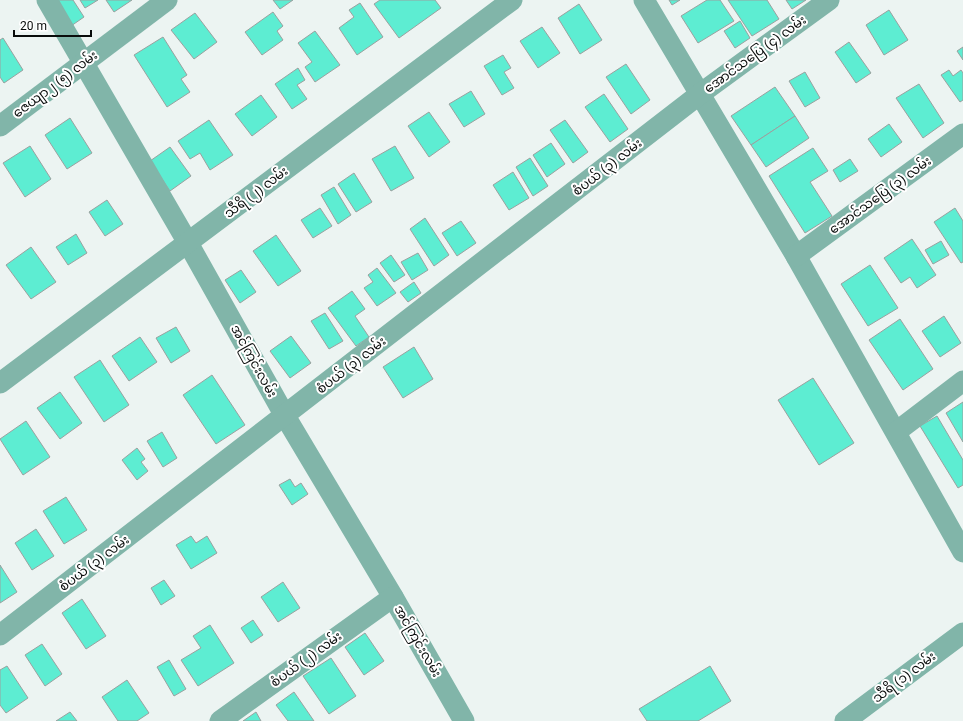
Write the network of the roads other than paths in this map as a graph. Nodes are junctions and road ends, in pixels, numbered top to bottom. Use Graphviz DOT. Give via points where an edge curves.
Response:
graph roads {
  1 [pos="47,0"];
  2 [pos="168,0"];
  3 [pos="512,0"];
  4 [pos="644,0"];
  5 [pos="829,0"];
  6 [pos="84,63"];
  7 [pos="700,94"];
  8 [pos="0,126"];
  9 [pos="963,134"];
  10 [pos="188,243"];
  11 [pos="796,256"];
  12 [pos="963,381"];
  13 [pos="0,383"];
  14 [pos="285,416"];
  15 [pos="896,432"];
  16 [pos="963,552"];
  17 [pos="393,597"];
  18 [pos="963,633"];
  19 [pos="0,635"];
  20 [pos="220,721"];
  21 [pos="464,721"];
  22 [pos="845,721"];
  1 -- 6 [label="street, အင်ကြင်းလမ်း"];
  2 -- 6 [label="street, ဇေယျာ၂ (၅) လမ်း"];
  3 -- 10 [label="street, သီရိ (၂) လမ်း"];
  4 -- 7 [label="street"];
  5 -- 7 [label="street, အောင်သပြေ (၄) လမ်း"];
  6 -- 8 [label="street, ဇေယျာ၂ (၅) လမ်း"];
  6 -- 10 [label="street, အင်ကြင်းလမ်း"];
  7 -- 11 [label="street"];
  7 -- 14 [label="street, စံပယ် (၃) လမ်း"];
  9 -- 11 [label="street, အောင်သပြေ (၃) လမ်း"];
  10 -- 13 [label="street, သီရိ (၂) လမ်း"];
  10 -- 14 [label="street, အင်ကြင်းလမ်း"];
  11 -- 15 [label="street"];
  12 -- 15 [label="street"];
  14 -- 17 [label="street, အင်ကြင်းလမ်း"];
  14 -- 19 [label="street, စံပယ် (၃) လမ်း"];
  15 -- 16 [label="street"];
  17 -- 20 [label="street, စံပယ် (၂) လမ်း"];
  17 -- 21 [label="street, အင်ကြင်းလမ်း"];
  18 -- 22 [label="street, သီရိ (၁) လမ်း"];
}
